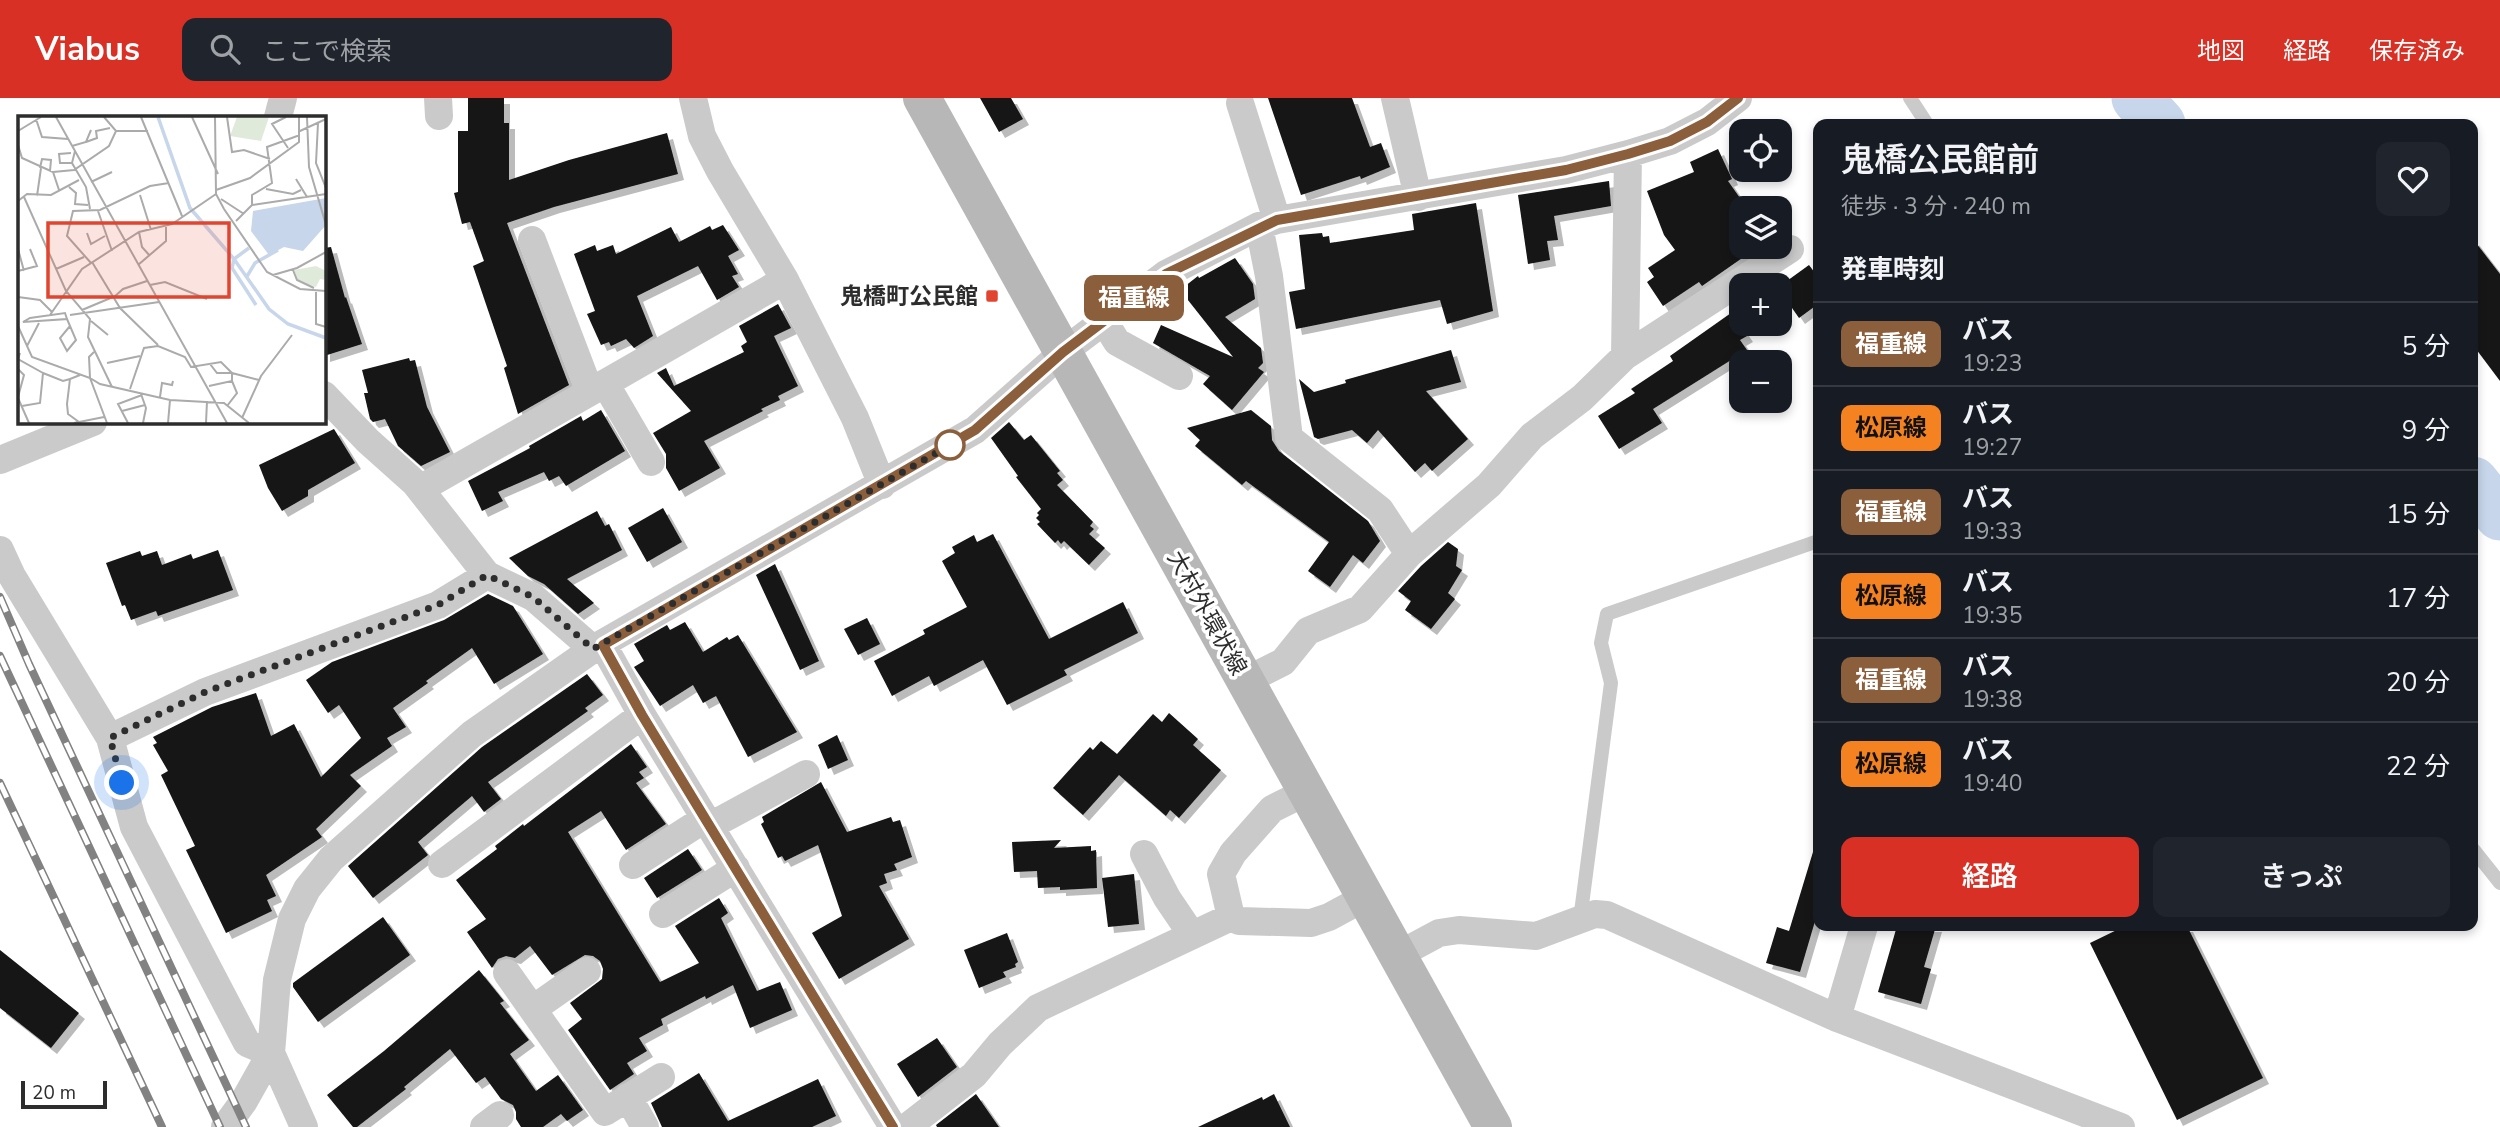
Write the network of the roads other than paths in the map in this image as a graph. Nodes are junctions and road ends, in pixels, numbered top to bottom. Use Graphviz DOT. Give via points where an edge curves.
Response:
graph roads {
  1 [pos="283,98"];
  2 [pos="693,98"];
  3 [pos="922,98"];
  4 [pos="1395,98"];
  5 [pos="1738,98"];
  6 [pos="1910,98"];
  7 [pos="1240,103"];
  8 [pos="278,116"];
  9 [pos="1924,119"];
  10 [pos="1628,154"];
  11 [pos="1418,197"];
  12 [pos="1268,223"];
  13 [pos="532,240"];
  14 [pos="1775,259"];
  15 [pos="785,280"];
  16 [pos="1104,321"];
  17 [pos="1063,352"];
  18 [pos="1625,356"];
  19 [pos="1179,376"];
  20 [pos="598,387"];
  21 [pos="326,397"];
  22 [pos="88,424"];
  23 [pos="0,460"];
  24 [pos="651,462"];
  25 [pos="882,485"];
  26 [pos="420,489"];
  27 [pos="1813,543"];
  28 [pos="0,550"];
  29 [pos="1409,554"];
  30 [pos="487,575"];
  31 [pos="598,647"];
  32 [pos="1245,681"];
  33 [pos="642,715"];
  34 [pos="110,738"];
  35 [pos="806,774"];
  36 [pos="1308,791"];
  37 [pos="708,822"];
  38 [pos="1144,854"];
  39 [pos="2478,855"];
  40 [pos="442,864"];
  41 [pos="633,865"];
  42 [pos="736,868"];
  43 [pos="2500,883"];
  44 [pos="1366,897"];
  45 [pos="663,914"];
  46 [pos="1231,917"];
  47 [pos="1580,920"];
  48 [pos="1863,931"];
  49 [pos="1192,935"];
  50 [pos="1398,955"];
  51 [pos="587,971"];
  52 [pos="507,973"];
  53 [pos="533,1009"];
  54 [pos="1838,1018"];
  55 [pos="271,1053"];
  56 [pos="661,1077"];
  57 [pos="628,1097"];
  58 [pos="892,1126"];
  59 [pos="225,1127"];
  60 [pos="304,1127"];
  61 [pos="645,1127"];
  62 [pos="1493,1127"];
  63 [pos="2121,1127"];
  1 -- 8 [label="street"];
  2 -- 15 [label="street" via="702,136"];
  3 -- 17 [label="main road, 大村外環状線"];
  4 -- 11 [label="street"];
  5 -- 10 [label="street" via="1707,122 1670,141"];
  6 -- 9 [label="lane"];
  7 -- 12 [label="street"];
  10 -- 11 [label="street"];
  10 -- 18 [label="street"];
  11 -- 12 [label="street"];
  12 -- 16 [label="street" via="1166,274"];
  12 -- 29 [label="street" via="1269,276 1289,438 1380,510"];
  13 -- 20 [label="street"];
  14 -- 18 [label="street"];
  15 -- 20 [label="street"];
  15 -- 25 [label="street" via="855,418"];
  16 -- 17 [label="street"];
  16 -- 19 [label="street" via="1117,342"];
  17 -- 25 [label="street" via="975,430"];
  17 -- 32 [label="main road, 大村外環状線"];
  18 -- 29 [label="street" via="1582,398 1532,436 1489,485"];
  20 -- 24 [label="street"];
  20 -- 26 [label="street"];
  21 -- 30 [label="street" via="415,483"];
  22 -- 23 [label="street"];
  25 -- 31 [label="street"];
  27 -- 47 [label="lane" via="1607,614 1601,643 1611,683"];
  28 -- 34 [label="street"];
  29 -- 32 [label="street" via="1360,609 1308,631 1283,662"];
  30 -- 31 [label="street" via="533,597"];
  30 -- 34 [label="street" via="438,605 205,692"];
  31 -- 33 [label="street"];
  31 -- 55 [label="street" via="472,734 331,859 302,899 289,931 277,980"];
  32 -- 36 [label="main road, 大村外環状線"];
  33 -- 37 [label="street"];
  33 -- 40 [label="street"];
  34 -- 55 [label="street" via="134,827 247,1043"];
  35 -- 37 [label="street"];
  36 -- 44 [label="main road, 大村外環状線"];
  36 -- 46 [label="street" via="1272,809 1233,853 1221,874"];
  37 -- 41 [label="street"];
  37 -- 42 [label="street"];
  38 -- 49 [label="street"];
  39 -- 43 [label="lane"];
  42 -- 45 [label="street"];
  42 -- 58 [label="street"];
  44 -- 46 [label="street" via="1311,923"];
  44 -- 50 [label="main road, 大村外環状線"];
  46 -- 49 [label="street"];
  47 -- 50 [label="street" via="1536,936 1459,930 1439,933"];
  47 -- 54 [label="street" via="1607,915"];
  48 -- 54 [label="street"];
  49 -- 58 [label="street" via="1038,1008 974,1074"];
  50 -- 62 [label="main road, 大村外環状線"];
  51 -- 53 [label="street"];
  52 -- 53 [label="street"];
  53 -- 57 [label="street" via="605,1112"];
  54 -- 63 [label="street"];
  55 -- 59 [label="street"];
  55 -- 60 [label="street"];
  56 -- 57 [label="street"];
  57 -- 61 [label="street"];
}
